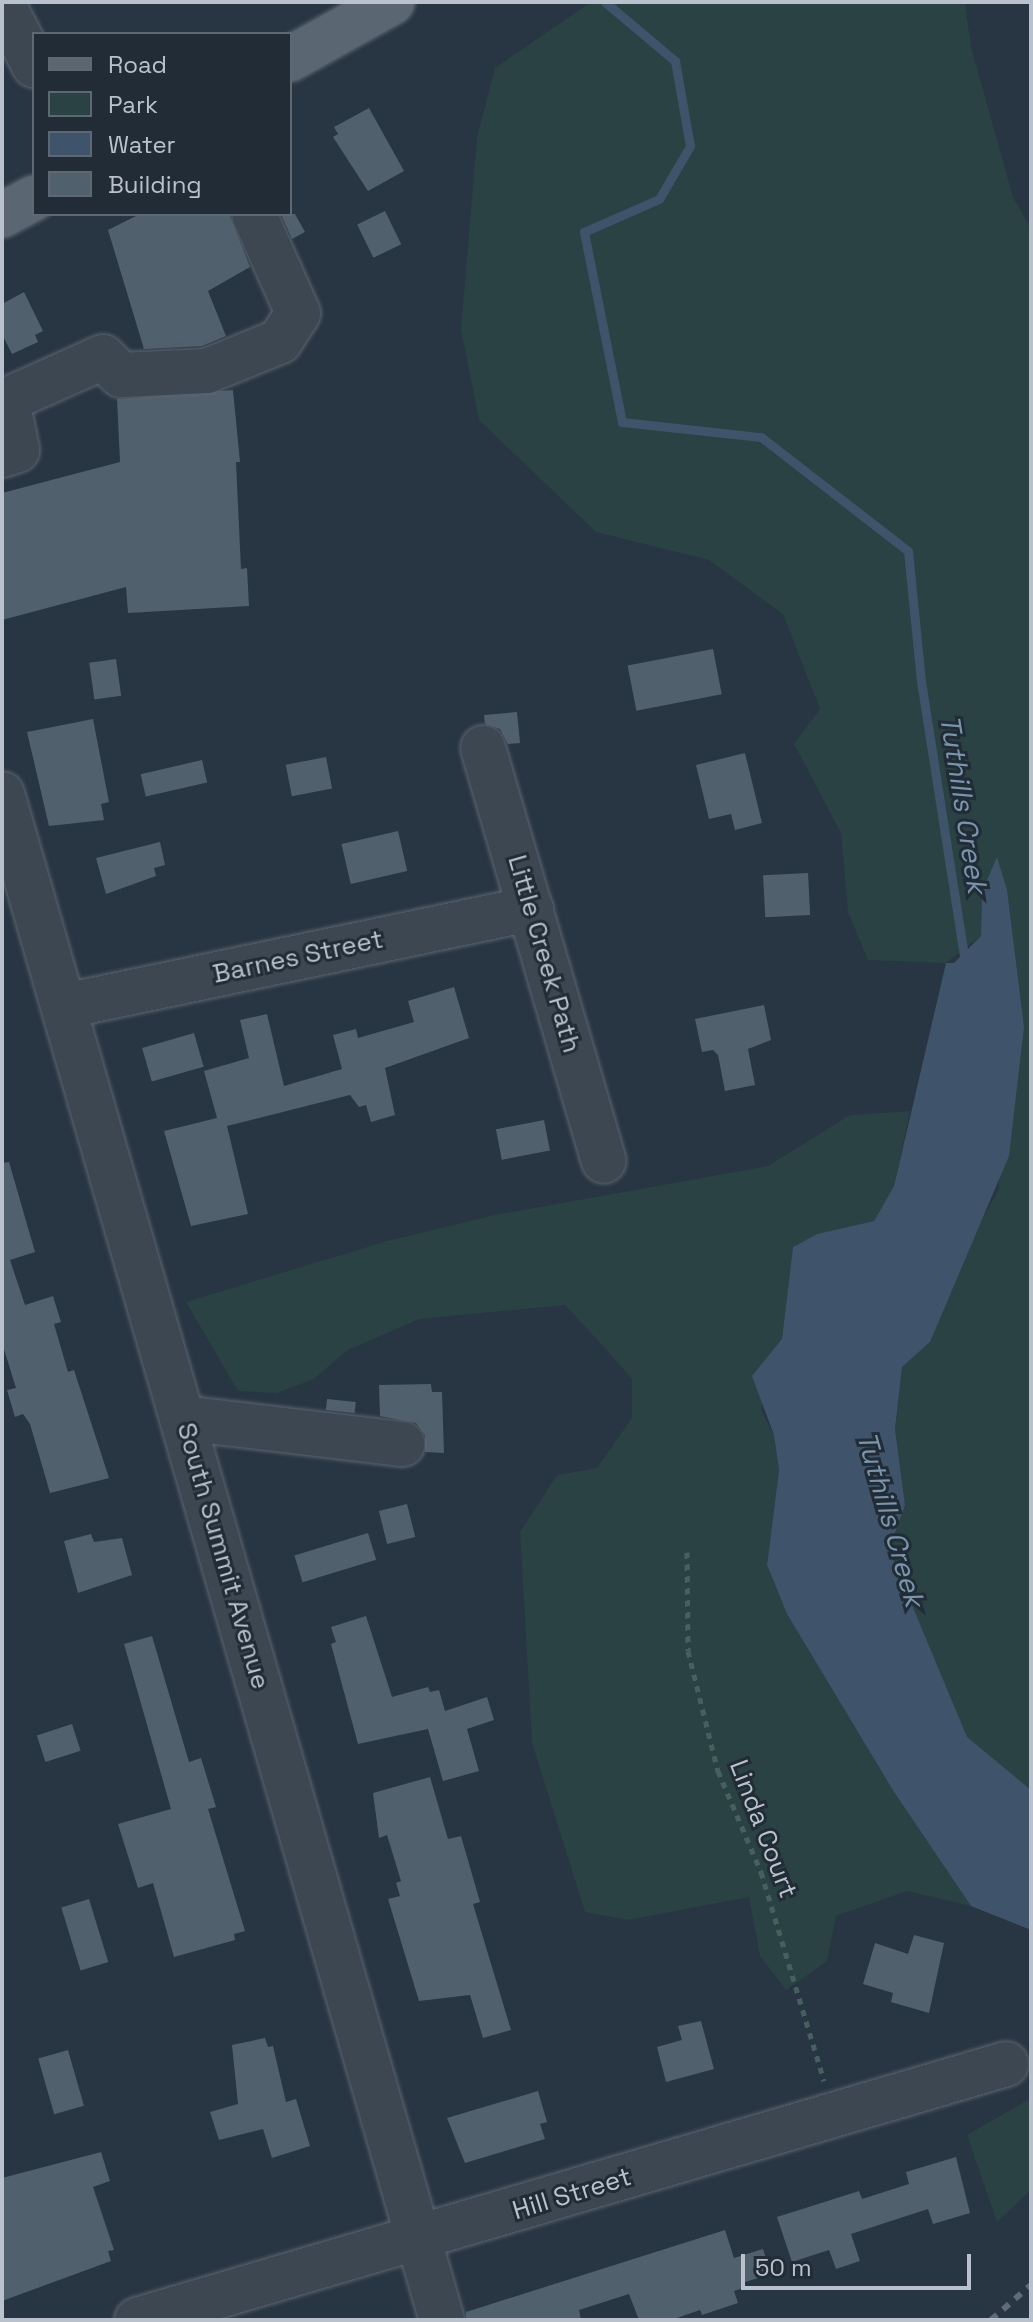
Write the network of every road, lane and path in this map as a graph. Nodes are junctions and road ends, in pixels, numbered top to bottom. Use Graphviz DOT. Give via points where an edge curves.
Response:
graph roads {
  1 [pos="392,2"];
  2 [pos="2,3"];
  3 [pos="292,58"];
  4 [pos="32,61"];
  5 [pos="32,199"];
  6 [pos="2,215"];
  7 [pos="255,216"];
  8 [pos="2,455"];
  9 [pos="483,748"];
  10 [pos="2,794"];
  11 [pos="531,909"];
  12 [pos="65,1006"];
  13 [pos="604,1161"];
  14 [pos="183,1418"];
  15 [pos="402,1444"];
  16 [pos="687,1552"];
  17 [pos="1006,2064"];
  18 [pos="834,2114"];
  19 [pos="419,2240"];
  20 [pos="137,2320"];
  21 [pos="442,2320"];
  1 -- 3 [label="main road"];
  2 -- 4 [label="street"];
  5 -- 6 [label="main road"];
  7 -- 8 [label="street" via="298,313 280,341 207,371 121,375 103,357 7,400 17,450"];
  9 -- 11 [label="street, Little Creek Path"];
  10 -- 12 [label="street, South Summit Avenue"];
  11 -- 12 [label="street, Barnes Street"];
  11 -- 13 [label="street, Little Creek Path"];
  12 -- 14 [label="street, South Summit Avenue"];
  14 -- 15 [label="street"];
  14 -- 19 [label="street, South Summit Avenue"];
  16 -- 18 [label="path, Linda Court" via="688,1651 718,1771 761,1872"];
  17 -- 18 [label="street, Hill Street"];
  18 -- 19 [label="street, Hill Street"];
  19 -- 20 [label="street, Hill Street"];
  19 -- 21 [label="street, South Summit Avenue"];
}
